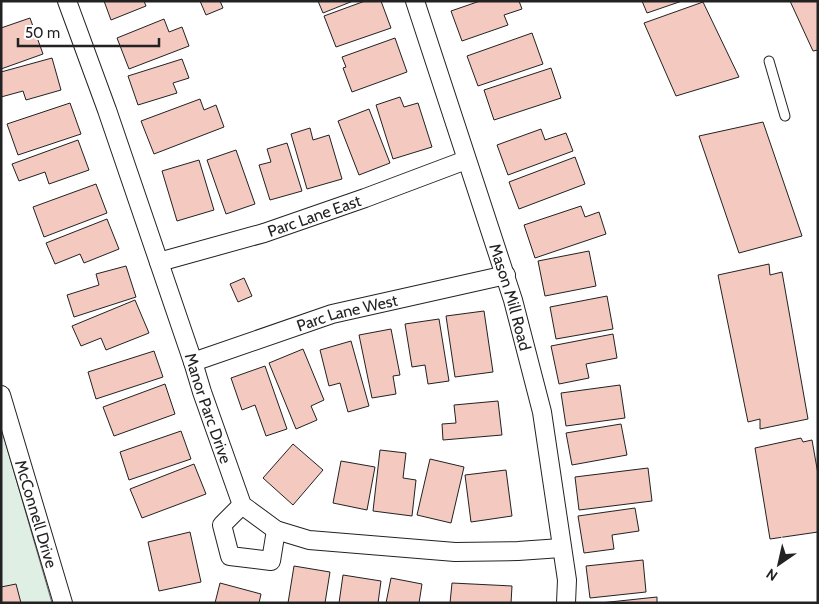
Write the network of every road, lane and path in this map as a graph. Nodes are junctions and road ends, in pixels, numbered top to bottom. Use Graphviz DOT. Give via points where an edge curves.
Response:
graph roads {
  1 [pos="67,1"];
  2 [pos="415,1"];
  3 [pos="769,61"];
  4 [pos="785,116"];
  5 [pos="466,160"];
  6 [pos="159,262"];
  7 [pos="506,275"];
  8 [pos="193,362"];
  9 [pos="1,395"];
  10 [pos="242,505"];
  11 [pos="276,530"];
  12 [pos="561,548"];
  13 [pos="63,603"];
  14 [pos="566,603"];
  1 -- 6 [label="street, Manor Parc Drive"];
  2 -- 5 [label="street, Mason Mill Road"];
  3 -- 4 [label="lane"];
  5 -- 6 [label="street, Parc Lane East" via="264,233"];
  5 -- 7 [label="street, Mason Mill Road"];
  6 -- 8 [label="street, Manor Parc Drive"];
  7 -- 8 [label="street, Parc Lane West" via="332,314"];
  7 -- 12 [label="street, Mason Mill Road" via="542,412"];
  8 -- 10 [label="street, Manor Parc Drive"];
  9 -- 13 [label="street, McConnell Drive"];
  10 -- 11 [label="street"];
  10 -- 11 [label="street" via="222,525 230,556 271,561"];
  11 -- 12 [label="street" via="309,540 454,552"];
  12 -- 14 [label="street, Mason Mill Road" via="567,580"];
}
